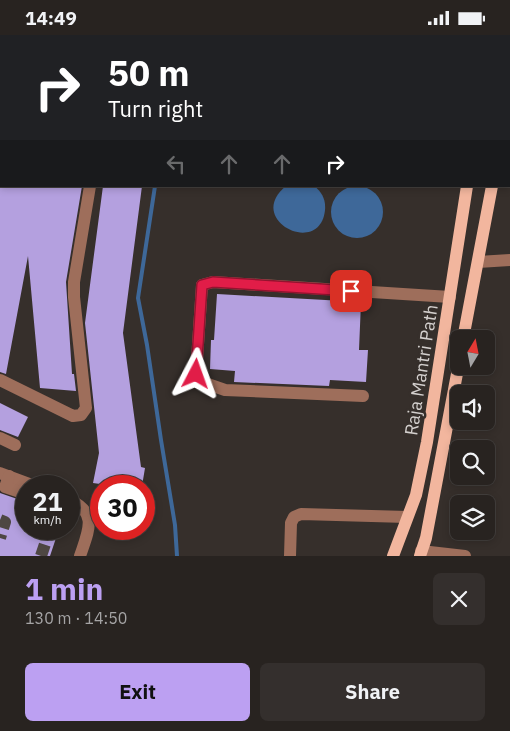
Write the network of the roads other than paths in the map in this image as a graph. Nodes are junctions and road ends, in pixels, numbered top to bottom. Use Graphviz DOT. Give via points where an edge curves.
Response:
graph roads {
  1 [pos="90,187"];
  2 [pos="468,187"];
  3 [pos="492,187"];
  4 [pos="510,260"];
  5 [pos="478,262"];
  6 [pos="450,297"];
  7 [pos="465,330"];
  8 [pos="0,380"];
  9 [pos="363,396"];
  10 [pos="433,405"];
  11 [pos="450,407"];
  12 [pos="450,412"];
  13 [pos="0,437"];
  14 [pos="15,445"];
  15 [pos="4,474"];
  16 [pos="15,490"];
  17 [pos="80,504"];
  18 [pos="407,517"];
  19 [pos="420,553"];
  20 [pos="80,556"];
  21 [pos="290,556"];
  22 [pos="393,556"];
  23 [pos="464,556"];
  1 -- 8 [label="street" via="74,282 86,408 80,415 73,416"];
  2 -- 6 [label="main road, Raja Mantri Path"];
  3 -- 5 [label="main road, Raja Mantri Path"];
  4 -- 5 [label="street"];
  5 -- 7 [label="main road, Raja Mantri Path"];
  6 -- 9 [label="street" via="213,282 202,285 196,374 199,381 225,390"];
  6 -- 10 [label="main road, Raja Mantri Path"];
  10 -- 11 [label="main road"];
  10 -- 18 [label="main road, Raja Mantri Path" via="416,495"];
  12 -- 19 [label="main road, Raja Mantri Path" via="426,538"];
  13 -- 14 [label="street"];
  15 -- 16 [label="street" via="5,487"];
  17 -- 20 [label="street" via="88,515 90,526"];
  18 -- 21 [label="street" via="301,514 291,523"];
  18 -- 22 [label="main road, Raja Mantri Path"];
  19 -- 23 [label="street"];
}
